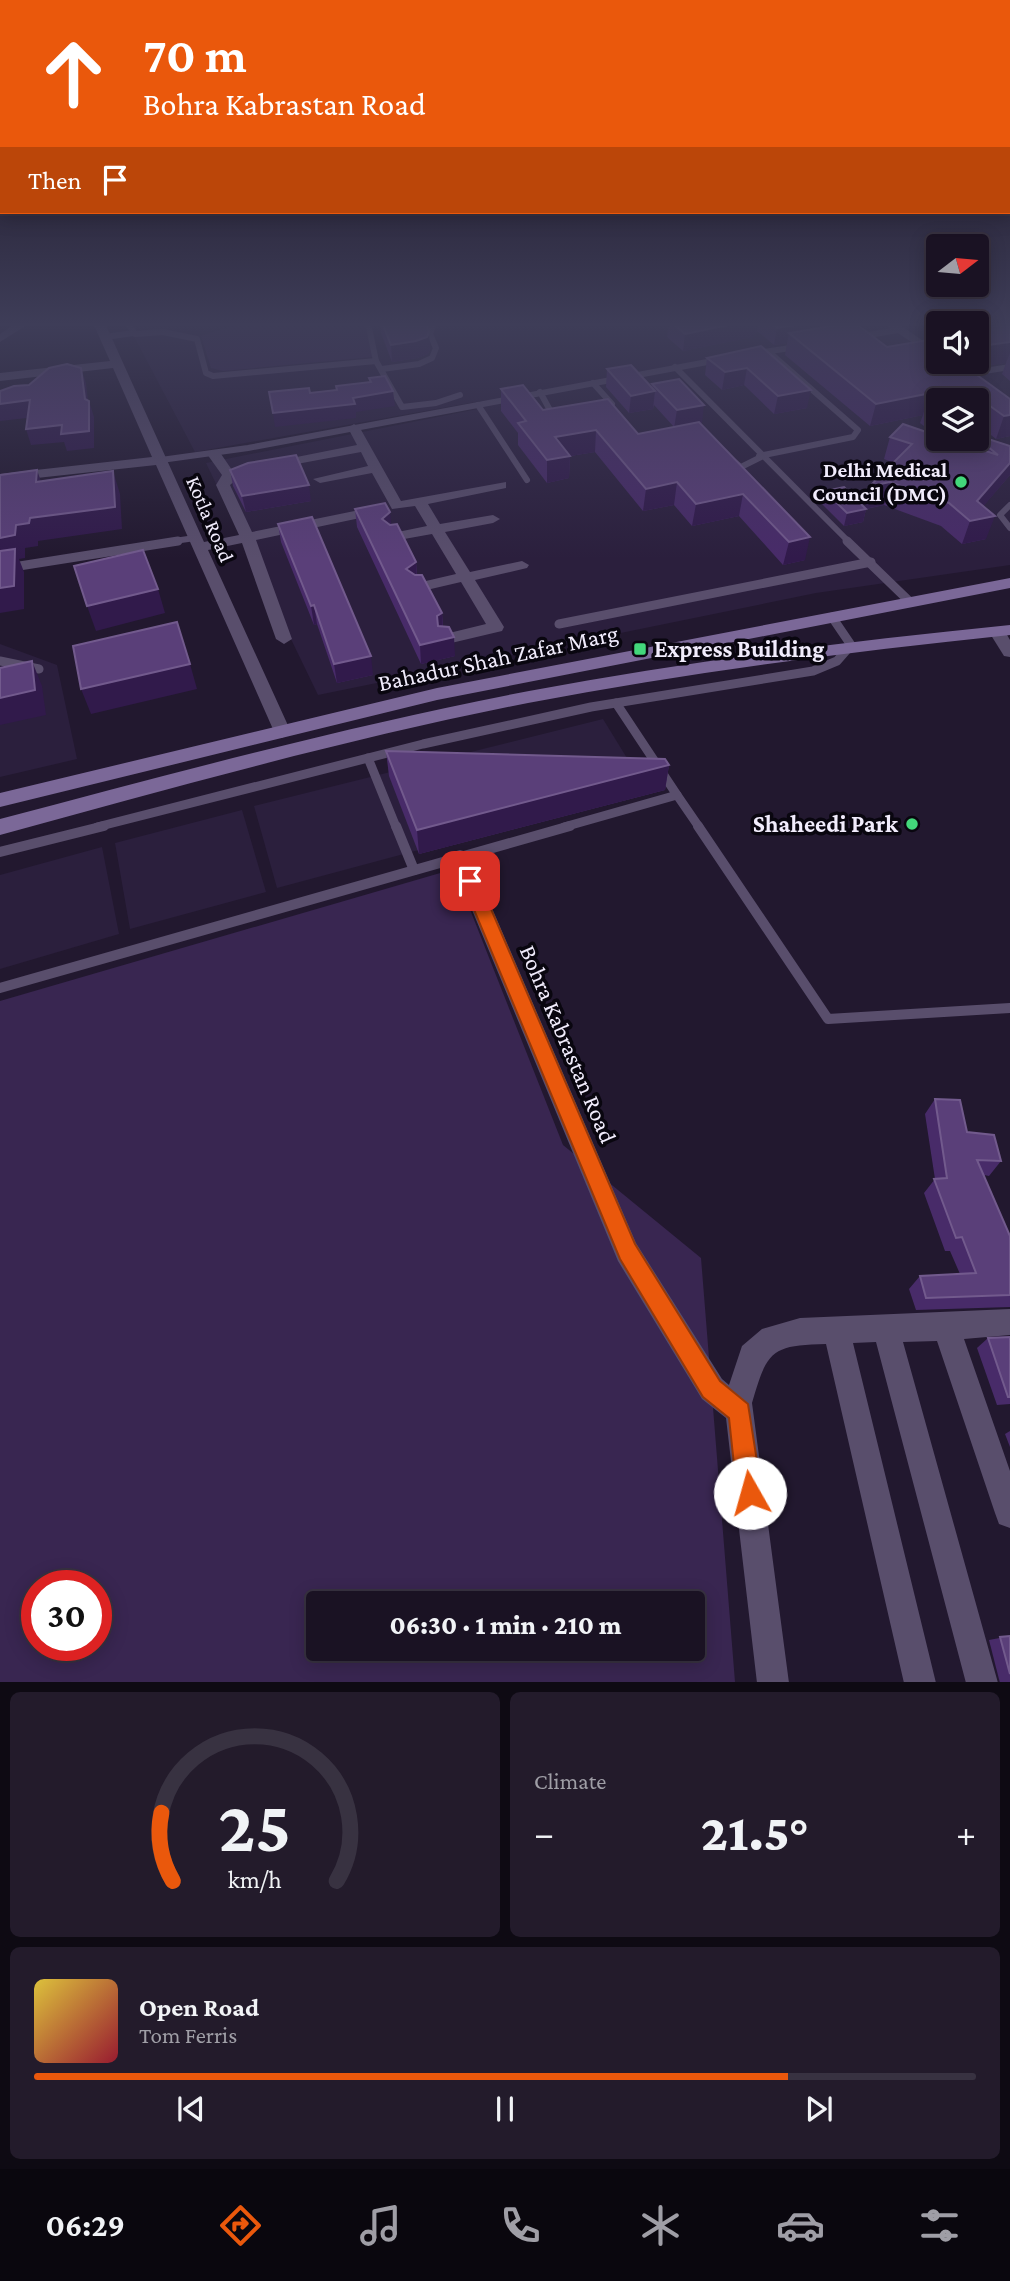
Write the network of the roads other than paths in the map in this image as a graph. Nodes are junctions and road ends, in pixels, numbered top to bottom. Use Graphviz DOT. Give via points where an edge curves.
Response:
graph roads {
  1 [pos="134,401"];
  2 [pos="399,401"];
  3 [pos="438,401"];
  4 [pos="496,401"];
  5 [pos="545,401"];
  6 [pos="610,401"];
  7 [pos="708,401"];
  8 [pos="825,401"];
  9 [pos="478,405"];
  10 [pos="594,411"];
  11 [pos="572,415"];
  12 [pos="354,428"];
  13 [pos="365,447"];
  14 [pos="214,454"];
  15 [pos="728,456"];
  16 [pos="760,456"];
  17 [pos="161,460"];
  18 [pos="741,467"];
  19 [pos="376,468"];
  20 [pos="228,474"];
  21 [pos="749,477"];
  22 [pos="0,478"];
  23 [pos="320,479"];
  24 [pos="527,480"];
  25 [pos="502,485"];
  26 [pos="419,501"];
  27 [pos="1010,505"];
  28 [pos="397,506"];
  29 [pos="493,519"];
  30 [pos="1010,528"];
  31 [pos="436,529"];
  32 [pos="393,537"];
  33 [pos="248,539"];
  34 [pos="197,543"];
  35 [pos="871,562"];
  36 [pos="522,565"];
  37 [pos="0,569"];
  38 [pos="466,577"];
  39 [pos="1010,583"];
  40 [pos="418,587"];
  41 [pos="910,602"];
  42 [pos="832,617"];
  43 [pos="559,624"];
  44 [pos="1004,631"];
  45 [pos="284,639"];
  46 [pos="447,639"];
  47 [pos="851,645"];
  48 [pos="1010,652"];
  49 [pos="0,661"];
  50 [pos="39,669"];
  51 [pos="616,703"];
  52 [pos="282,732"];
  53 [pos="368,758"];
  54 [pos="677,795"];
  55 [pos="0,800"];
  56 [pos="0,827"];
  57 [pos="0,852"];
  58 [pos="460,857"];
  59 [pos="414,870"];
  60 [pos="0,988"];
  61 [pos="1010,1008"];
  62 [pos="1010,1322"];
  63 [pos="946,1327"];
  64 [pos="886,1329"];
  65 [pos="836,1330"];
  66 [pos="740,1412"];
  67 [pos="1010,1513"];
  68 [pos="773,1682"];
  69 [pos="920,1682"];
  70 [pos="982,1682"];
  1 -- 17 [label="street, Kotla Road"];
  2 -- 3 [label="lane" via="402,407"];
  4 -- 9 [label="lane"];
  5 -- 11 [label="lane" via="551,412"];
  6 -- 10 [label="lane"];
  7 -- 16 [label="lane"];
  8 -- 16 [label="lane" via="858,430 853,437"];
  9 -- 12 [label="lane"];
  9 -- 24 [label="lane"];
  12 -- 13 [label="street"];
  12 -- 14 [label="lane"];
  13 -- 19 [label="street"];
  13 -- 20 [label="street"];
  14 -- 17 [label="lane"];
  14 -- 20 [label="street"];
  15 -- 18 [label="lane"];
  16 -- 18 [label="lane"];
  16 -- 35 [label="lane"];
  17 -- 22 [label="street"];
  17 -- 34 [label="street, Kotla Road"];
  18 -- 21 [label="lane"];
  19 -- 23 [label="street"];
  19 -- 28 [label="street"];
  20 -- 33 [label="street" via="223,485"];
  25 -- 26 [label="street"];
  26 -- 28 [label="street"];
  26 -- 31 [label="street"];
  27 -- 30 [label="lane" via="1000,515"];
  28 -- 33 [label="street"];
  29 -- 31 [label="street"];
  31 -- 32 [label="street"];
  31 -- 38 [label="street"];
  33 -- 34 [label="street"];
  33 -- 45 [label="street"];
  34 -- 37 [label="lane"];
  34 -- 52 [label="street, Kotla Road"];
  35 -- 41 [label="lane"];
  35 -- 43 [label="lane"];
  36 -- 38 [label="street"];
  38 -- 40 [label="street"];
  38 -- 46 [label="street" via="496,627"];
  39 -- 41 [label="main road, Bahadur Shah Zafar Marg"];
  41 -- 42 [label="main road, Bahadur Shah Zafar Marg"];
  42 -- 47 [label="lane"];
  42 -- 52 [label="main road, Bahadur Shah Zafar Marg" via="437,694"];
  44 -- 47 [label="main road, Bahadur Shah Zafar Marg"];
  44 -- 48 [label="street"];
  47 -- 51 [label="lane" via="837,661 813,671"];
  47 -- 56 [label="main road, Bahadur Shah Zafar Marg" via="530,697 290,749"];
  49 -- 50 [label="lane"];
  51 -- 53 [label="lane"];
  51 -- 54 [label="lane"];
  52 -- 55 [label="main road, Bahadur Shah Zafar Marg"];
  53 -- 57 [label="lane"];
  53 -- 59 [label="lane"];
  54 -- 58 [label="lane"];
  54 -- 61 [label="lane" via="828,1019"];
  58 -- 59 [label="lane"];
  58 -- 66 [label="street, Bohra Kabrastan Road" via="627,1252 712,1389"];
  59 -- 60 [label="lane"];
  62 -- 63 [label="street"];
  63 -- 64 [label="street"];
  63 -- 67 [label="street"];
  64 -- 65 [label="street"];
  64 -- 70 [label="street"];
  65 -- 66 [label="street" via="800,1331 772,1339 752,1356 738,1403"];
  65 -- 69 [label="street"];
  66 -- 68 [label="street"];
}
